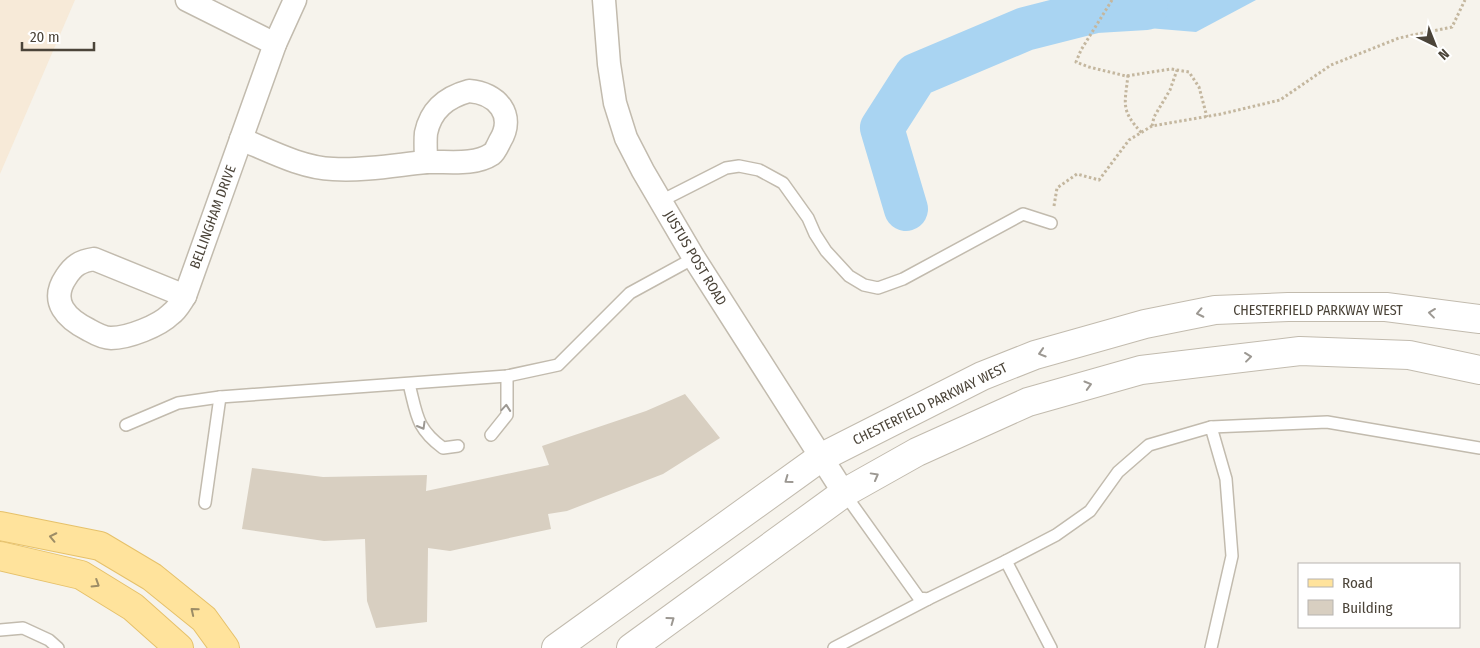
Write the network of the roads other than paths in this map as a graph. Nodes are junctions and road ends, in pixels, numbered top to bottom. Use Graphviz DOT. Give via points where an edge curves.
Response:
graph roads {
  1 [pos="187,0"];
  2 [pos="295,0"];
  3 [pos="604,0"];
  4 [pos="275,44"];
  5 [pos="241,139"];
  6 [pos="426,162"];
  7 [pos="661,201"];
  8 [pos="1051,223"];
  9 [pos="694,258"];
  10 [pos="185,296"];
  11 [pos="1480,319"];
  12 [pos="1480,370"];
  13 [pos="507,376"];
  14 [pos="409,384"];
  15 [pos="220,397"];
  16 [pos="126,425"];
  17 [pos="1211,427"];
  18 [pos="491,435"];
  19 [pos="458,446"];
  20 [pos="1480,448"];
  21 [pos="820,458"];
  22 [pos="844,493"];
  23 [pos="205,503"];
  24 [pos="0,526"];
  25 [pos="0,556"];
  26 [pos="1006,561"];
  27 [pos="928,600"];
  28 [pos="0,630"];
  29 [pos="58,648"];
  30 [pos="179,648"];
  31 [pos="225,648"];
  32 [pos="556,648"];
  33 [pos="632,648"];
  34 [pos="834,648"];
  35 [pos="1051,648"];
  36 [pos="1211,648"];
  1 -- 4 [label="street"];
  2 -- 4 [label="street, BELLINGHAM DRIVE"];
  3 -- 7 [label="street, JUSTUS POST ROAD" via="614,103 626,138"];
  4 -- 5 [label="street, BELLINGHAM DRIVE"];
  5 -- 6 [label="street" via="303,164 332,169"];
  5 -- 10 [label="street, BELLINGHAM DRIVE"];
  7 -- 8 [label="lane" via="726,168 739,166 759,170 783,182 826,251 849,276 864,286 878,288 903,279 1023,214"];
  7 -- 9 [label="street, JUSTUS POST ROAD"];
  9 -- 13 [label="lane" via="630,293 558,364"];
  9 -- 21 [label="street, JUSTUS POST ROAD"];
  10 -- 10 [label="street, BELLINGHAM DRIVE" via="94,259 72,268 58,296 64,314 75,323 109,338 131,335 160,323 172,314"];
  11 -- 21 [label="street, CHESTERFIELD PARKWAY WEST, one-way" via="1386,308 1288,307 1215,310 1146,324 1035,355 982,376"];
  22 -- 12 [label="street, one-way" via="917,452 1028,402 1141,370 1300,351 1409,355"];
  13 -- 14 [label="lane"];
  18 -- 13 [label="lane, one-way" via="507,415"];
  14 -- 15 [label="lane"];
  14 -- 19 [label="lane, one-way" via="419,424 429,437 443,448"];
  15 -- 16 [label="lane" via="178,403"];
  15 -- 23 [label="lane"];
  17 -- 20 [label="lane" via="1327,422"];
  17 -- 26 [label="lane" via="1149,445 1118,472 1090,511 1056,535"];
  17 -- 36 [label="lane" via="1226,479 1232,556"];
  21 -- 22 [label="street, JUSTUS POST ROAD"];
  21 -- 32 [label="street, CHESTERFIELD PARKWAY WEST, one-way"];
  22 -- 27 [label="lane" via="919,598"];
  33 -- 22 [label="street, one-way"];
  31 -- 24 [label="main road, one-way" via="204,619 160,583 100,546"];
  25 -- 30 [label="main road, one-way" via="81,575 133,607"];
  26 -- 27 [label="lane"];
  26 -- 35 [label="lane"];
  27 -- 34 [label="lane"];
  28 -- 29 [label="lane" via="23,628"];
}
